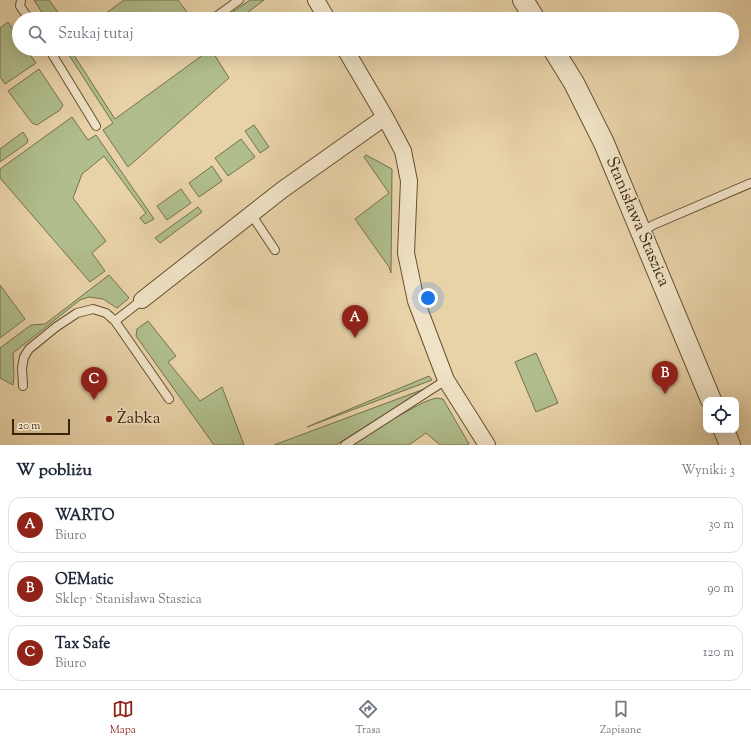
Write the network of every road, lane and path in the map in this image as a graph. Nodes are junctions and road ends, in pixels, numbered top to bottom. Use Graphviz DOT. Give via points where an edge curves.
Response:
graph roads {
  1 [pos="21,0"];
  2 [pos="240,0"];
  3 [pos="316,0"];
  4 [pos="523,0"];
  5 [pos="24,12"];
  6 [pos="223,12"];
  7 [pos="323,12"];
  8 [pos="531,12"];
  9 [pos="53,56"];
  10 [pos="348,56"];
  11 [pos="557,56"];
  12 [pos="385,117"];
  13 [pos="96,126"];
  14 [pos="751,183"];
  15 [pos="251,214"];
  16 [pos="641,232"];
  17 [pos="275,250"];
  18 [pos="142,300"];
  19 [pos="115,321"];
  20 [pos="446,380"];
  21 [pos="23,386"];
  22 [pos="710,397"];
  23 [pos="169,399"];
  24 [pos="725,433"];
  25 [pos="345,445"];
  26 [pos="487,445"];
  27 [pos="730,445"];
  1 -- 5 [label="lane" via="20,6"];
  2 -- 6 [label="lane"];
  3 -- 7 [label="street"];
  4 -- 8 [label="street"];
  9 -- 13 [label="lane"];
  10 -- 12 [label="street"];
  11 -- 16 [label="street, Stanisława Staszica" via="604,143"];
  12 -- 15 [label="street"];
  12 -- 20 [label="street" via="403,151 409,181 406,253 416,301"];
  14 -- 16 [label="lane"];
  15 -- 17 [label="lane"];
  15 -- 18 [label="street"];
  16 -- 22 [label="street, Stanisława Staszica"];
  18 -- 19 [label="lane"];
  19 -- 21 [label="lane" via="106,313 94,309 77,313 56,327 29,349 24,357"];
  19 -- 23 [label="lane"];
  20 -- 25 [label="lane"];
  20 -- 26 [label="street"];
  24 -- 27 [label="street"];
}
